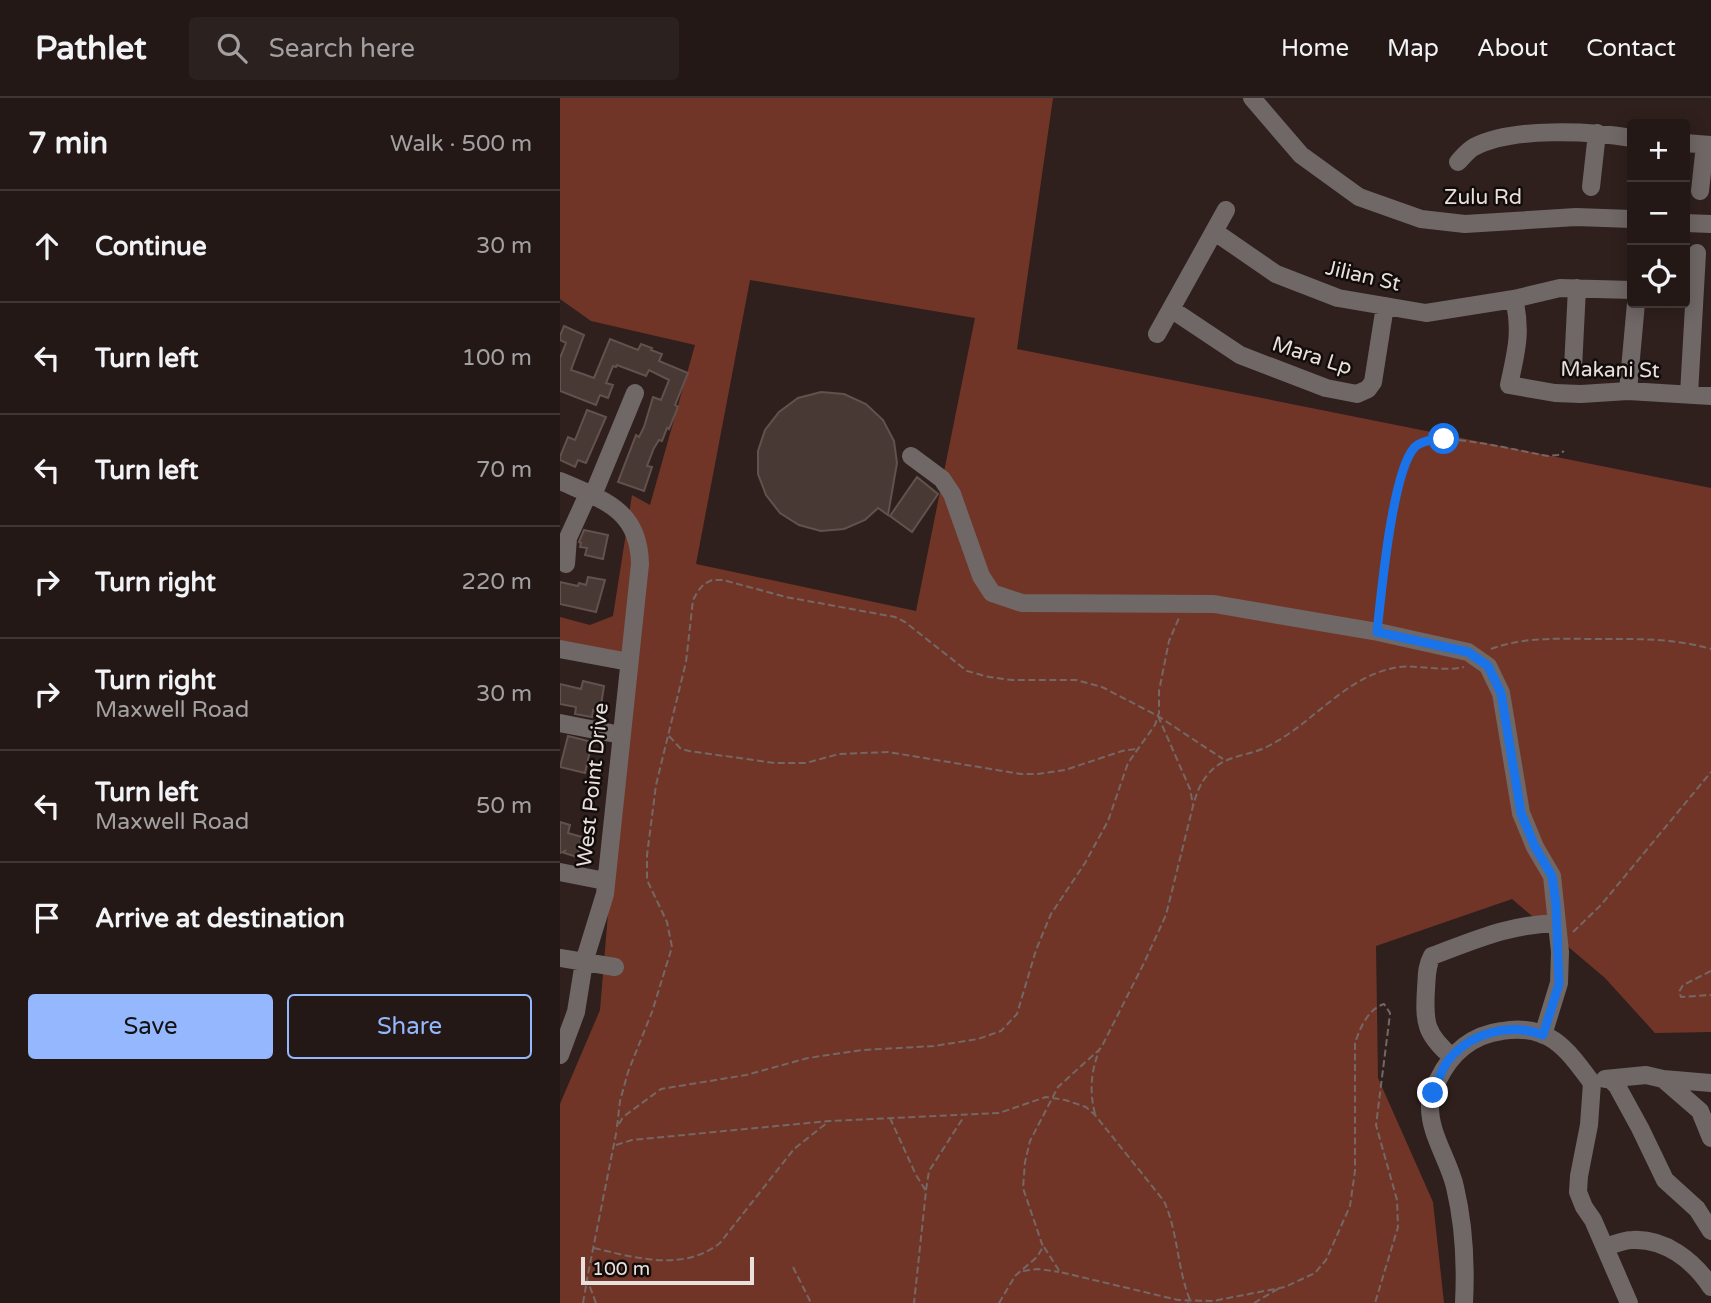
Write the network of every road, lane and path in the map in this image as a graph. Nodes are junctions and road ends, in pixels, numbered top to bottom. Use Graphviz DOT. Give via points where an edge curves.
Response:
graph roads {
  1 [pos="1252,98"];
  2 [pos="1597,132"];
  3 [pos="1627,137"];
  4 [pos="1690,143"];
  5 [pos="1708,145"];
  6 [pos="1458,162"];
  7 [pos="1591,187"];
  8 [pos="1700,191"];
  9 [pos="1226,210"];
  10 [pos="1627,219"];
  11 [pos="1690,223"];
  12 [pos="1711,225"];
  13 [pos="1215,232"];
  14 [pos="1697,253"];
  15 [pos="1577,288"];
  16 [pos="1627,290"];
  17 [pos="1514,299"];
  18 [pos="1703,305"];
  19 [pos="1385,306"];
  20 [pos="1636,308"];
  21 [pos="1171,309"];
  22 [pos="1157,334"];
  23 [pos="1573,368"];
  24 [pos="1628,391"];
  25 [pos="635,393"];
  26 [pos="1689,394"];
  27 [pos="1711,396"];
  28 [pos="1564,451"];
  29 [pos="911,456"];
  30 [pos="560,481"];
  31 [pos="591,494"];
  32 [pos="566,564"];
  33 [pos="1185,604"];
  34 [pos="1377,632"];
  35 [pos="560,649"];
  36 [pos="1711,649"];
  37 [pos="1479,659"];
  38 [pos="629,662"];
  39 [pos="1158,716"];
  40 [pos="560,723"];
  41 [pos="621,735"];
  42 [pos="668,735"];
  43 [pos="1139,749"];
  44 [pos="1224,760"];
  45 [pos="1711,772"];
  46 [pos="1193,806"];
  47 [pos="560,872"];
  48 [pos="605,881"];
  49 [pos="1558,929"];
  50 [pos="560,958"];
  51 [pos="584,962"];
  52 [pos="615,967"];
  53 [pos="1711,971"];
  54 [pos="1711,995"];
  55 [pos="1543,1035"];
  56 [pos="1101,1048"];
  57 [pos="560,1055"];
  58 [pos="1452,1057"];
  59 [pos="1587,1076"];
  60 [pos="1610,1079"];
  61 [pos="1664,1079"];
  62 [pos="1711,1083"];
  63 [pos="1051,1098"];
  64 [pos="1095,1115"];
  65 [pos="964,1116"];
  66 [pos="890,1117"];
  67 [pos="829,1121"];
  68 [pos="617,1127"];
  69 [pos="1711,1138"];
  70 [pos="615,1146"];
  71 [pos="926,1191"];
  72 [pos="1711,1231"];
  73 [pos="593,1247"];
  74 [pos="1043,1247"];
  75 [pos="1605,1247"];
  76 [pos="793,1267"];
  77 [pos="1022,1271"];
  78 [pos="1060,1272"];
  79 [pos="587,1279"];
  80 [pos="1711,1287"];
  81 [pos="1279,1289"];
  82 [pos="1189,1302"];
  83 [pos="583,1303"];
  84 [pos="596,1303"];
  85 [pos="811,1303"];
  86 [pos="914,1303"];
  87 [pos="999,1303"];
  88 [pos="1254,1303"];
  89 [pos="1375,1303"];
  90 [pos="1464,1303"];
  91 [pos="1629,1303"];
  1 -- 10 [label="street, Zulu Rd" via="1301,155 1349,190 1421,219 1465,224"];
  2 -- 3 [label="street"];
  2 -- 6 [label="street" via="1529,134 1487,142"];
  2 -- 7 [label="street"];
  4 -- 5 [label="street"];
  5 -- 8 [label="street"];
  9 -- 13 [label="street"];
  11 -- 12 [label="street"];
  13 -- 19 [label="street, Jilian St" via="1276,274 1339,298"];
  13 -- 21 [label="street"];
  14 -- 18 [label="street"];
  15 -- 16 [label="street, Jilian St"];
  15 -- 17 [label="street, Jilian St"];
  15 -- 23 [label="street"];
  17 -- 19 [label="street, Jilian St" via="1426,313"];
  17 -- 24 [label="street, Makani St" via="1519,338 1509,385 1581,394"];
  18 -- 26 [label="street"];
  19 -- 21 [label="street, Mara Lp" via="1373,381 1357,394 1326,388 1244,356"];
  20 -- 24 [label="street"];
  21 -- 22 [label="street"];
  24 -- 26 [label="street, Makani St"];
  25 -- 31 [label="street"];
  26 -- 27 [label="street, Makani St"];
  28 -- 34 [label="path" via="1548,456 1450,439 1415,446 1396,497"];
  29 -- 33 [label="street" via="942,479 952,494 981,576 992,593 1022,603"];
  30 -- 31 [label="street"];
  31 -- 32 [label="street" via="568,538"];
  31 -- 38 [label="street, West Point Drive" via="627,517 640,546"];
  33 -- 34 [label="street" via="1214,604"];
  33 -- 39 [label="path" via="1168,641"];
  34 -- 37 [label="street" via="1468,652"];
  35 -- 38 [label="street"];
  36 -- 37 [label="path" via="1666,640 1527,639 1491,649"];
  37 -- 44 [label="path" via="1446,670 1387,669 1330,701 1289,734 1262,749"];
  37 -- 49 [label="street" via="1488,666 1501,693 1521,813 1552,876"];
  38 -- 41 [label="street, West Point Drive"];
  39 -- 42 [label="path" via="1088,683 1012,680 967,671 895,617 712,580 693,600 686,662"];
  39 -- 43 [label="path"];
  39 -- 44 [label="path"];
  39 -- 46 [label="path"];
  40 -- 41 [label="street"];
  41 -- 48 [label="street, West Point Drive"];
  42 -- 43 [label="path" via="685,750 775,763 806,763 869,751 1021,774 1052,773"];
  42 -- 68 [label="path" via="647,855 648,880 667,922 672,947 628,1072"];
  43 -- 68 [label="path" via="1128,763 1108,821 1051,914 1017,1014 1001,1031 934,1046 808,1058 746,1075 661,1089 623,1117"];
  44 -- 46 [label="path" via="1204,779"];
  45 -- 49 [label="path" via="1601,905 1574,932"];
  46 -- 56 [label="path" via="1166,915"];
  47 -- 48 [label="street"];
  48 -- 51 [label="street, West Point Drive"];
  49 -- 55 [label="street" via="1559,984"];
  49 -- 58 [label="street" via="1529,924 1503,929 1432,957 1427,966 1424,1012 1432,1035"];
  50 -- 51 [label="street"];
  51 -- 52 [label="street"];
  51 -- 57 [label="street, West Point Drive" via="576,1012"];
  53 -- 54 [label="path" via="1683,985 1679,992 1681,997"];
  55 -- 58 [label="street" via="1514,1029 1485,1033"];
  55 -- 59 [label="street" via="1567,1049"];
  56 -- 63 [label="path"];
  56 -- 64 [label="path" via="1091,1079"];
  58 -- 90 [label="street" via="1430,1106 1461,1220"];
  59 -- 60 [label="street"];
  59 -- 75 [label="street" via="1592,1083 1589,1125 1578,1192"];
  60 -- 61 [label="street"];
  60 -- 72 [label="street" via="1665,1180 1697,1209"];
  61 -- 62 [label="street"];
  61 -- 69 [label="street" via="1700,1111"];
  63 -- 64 [label="path" via="1086,1107"];
  63 -- 65 [label="path" via="999,1113"];
  63 -- 74 [label="path" via="1030,1141 1023,1188"];
  64 -- 82 [label="path" via="1164,1201"];
  65 -- 66 [label="path"];
  65 -- 71 [label="path" via="929,1171"];
  66 -- 67 [label="path"];
  66 -- 71 [label="path"];
  67 -- 70 [label="path" via="632,1140"];
  67 -- 73 [label="path" via="794,1149 709,1252 660,1261"];
  68 -- 70 [label="path"];
  70 -- 73 [label="path"];
  71 -- 86 [label="path"];
  73 -- 79 [label="path"];
  74 -- 77 [label="path"];
  74 -- 78 [label="path"];
  75 -- 80 [label="street" via="1632,1240 1657,1244 1680,1254 1700,1270"];
  75 -- 91 [label="street"];
  76 -- 85 [label="path"];
  77 -- 78 [label="path"];
  77 -- 87 [label="path"];
  78 -- 82 [label="path"];
  79 -- 83 [label="path"];
  79 -- 84 [label="path"];
  81 -- 82 [label="path"];
  81 -- 88 [label="path"];
  81 -- 89 [label="path" via="1321,1267 1350,1206 1355,1043 1359,1028 1384,1004 1390,1013 1376,1125 1397,1200 1398,1227"];
}
